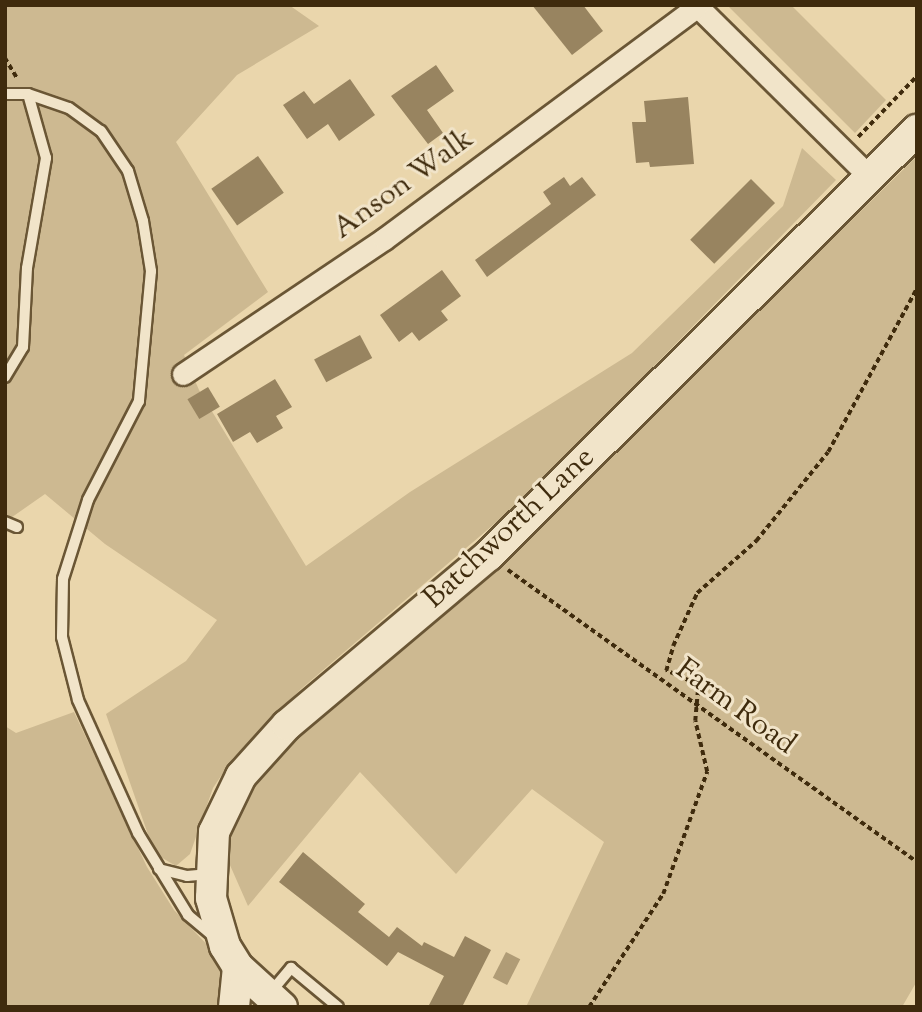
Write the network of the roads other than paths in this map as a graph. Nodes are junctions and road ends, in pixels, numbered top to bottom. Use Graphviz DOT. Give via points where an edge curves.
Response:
graph roads {
  1 [pos="696,6"];
  2 [pos="16,94"];
  3 [pos="917,130"];
  4 [pos="869,176"];
  5 [pos="183,374"];
  6 [pos="5,377"];
  7 [pos="5,522"];
  8 [pos="17,527"];
  9 [pos="159,869"];
  10 [pos="209,874"];
  11 [pos="231,957"];
  12 [pos="276,1000"];
  13 [pos="234,1007"];
  14 [pos="338,1007"];
  1 -- 4 [label="street"];
  1 -- 5 [label="street, Anson Walk" via="384,239"];
  2 -- 6 [label="lane" via="46,158 27,268 23,347"];
  2 -- 9 [label="lane" via="69,108 101,131 128,171 143,221 151,271 139,401 88,500 60,600 68,668 78,700"];
  3 -- 4 [label="street, Batchworth Lane"];
  4 -- 10 [label="street, Batchworth Lane" via="488,556 270,743 241,776 221,811"];
  7 -- 8 [label="lane"];
  9 -- 10 [label="lane" via="187,876"];
  9 -- 11 [label="lane" via="188,915"];
  10 -- 11 [label="street, Batchworth Lane" via="211,898"];
  11 -- 12 [label="street"];
  11 -- 13 [label="street, Batchworth Lane"];
  12 -- 14 [label="lane" via="291,968"];
}
